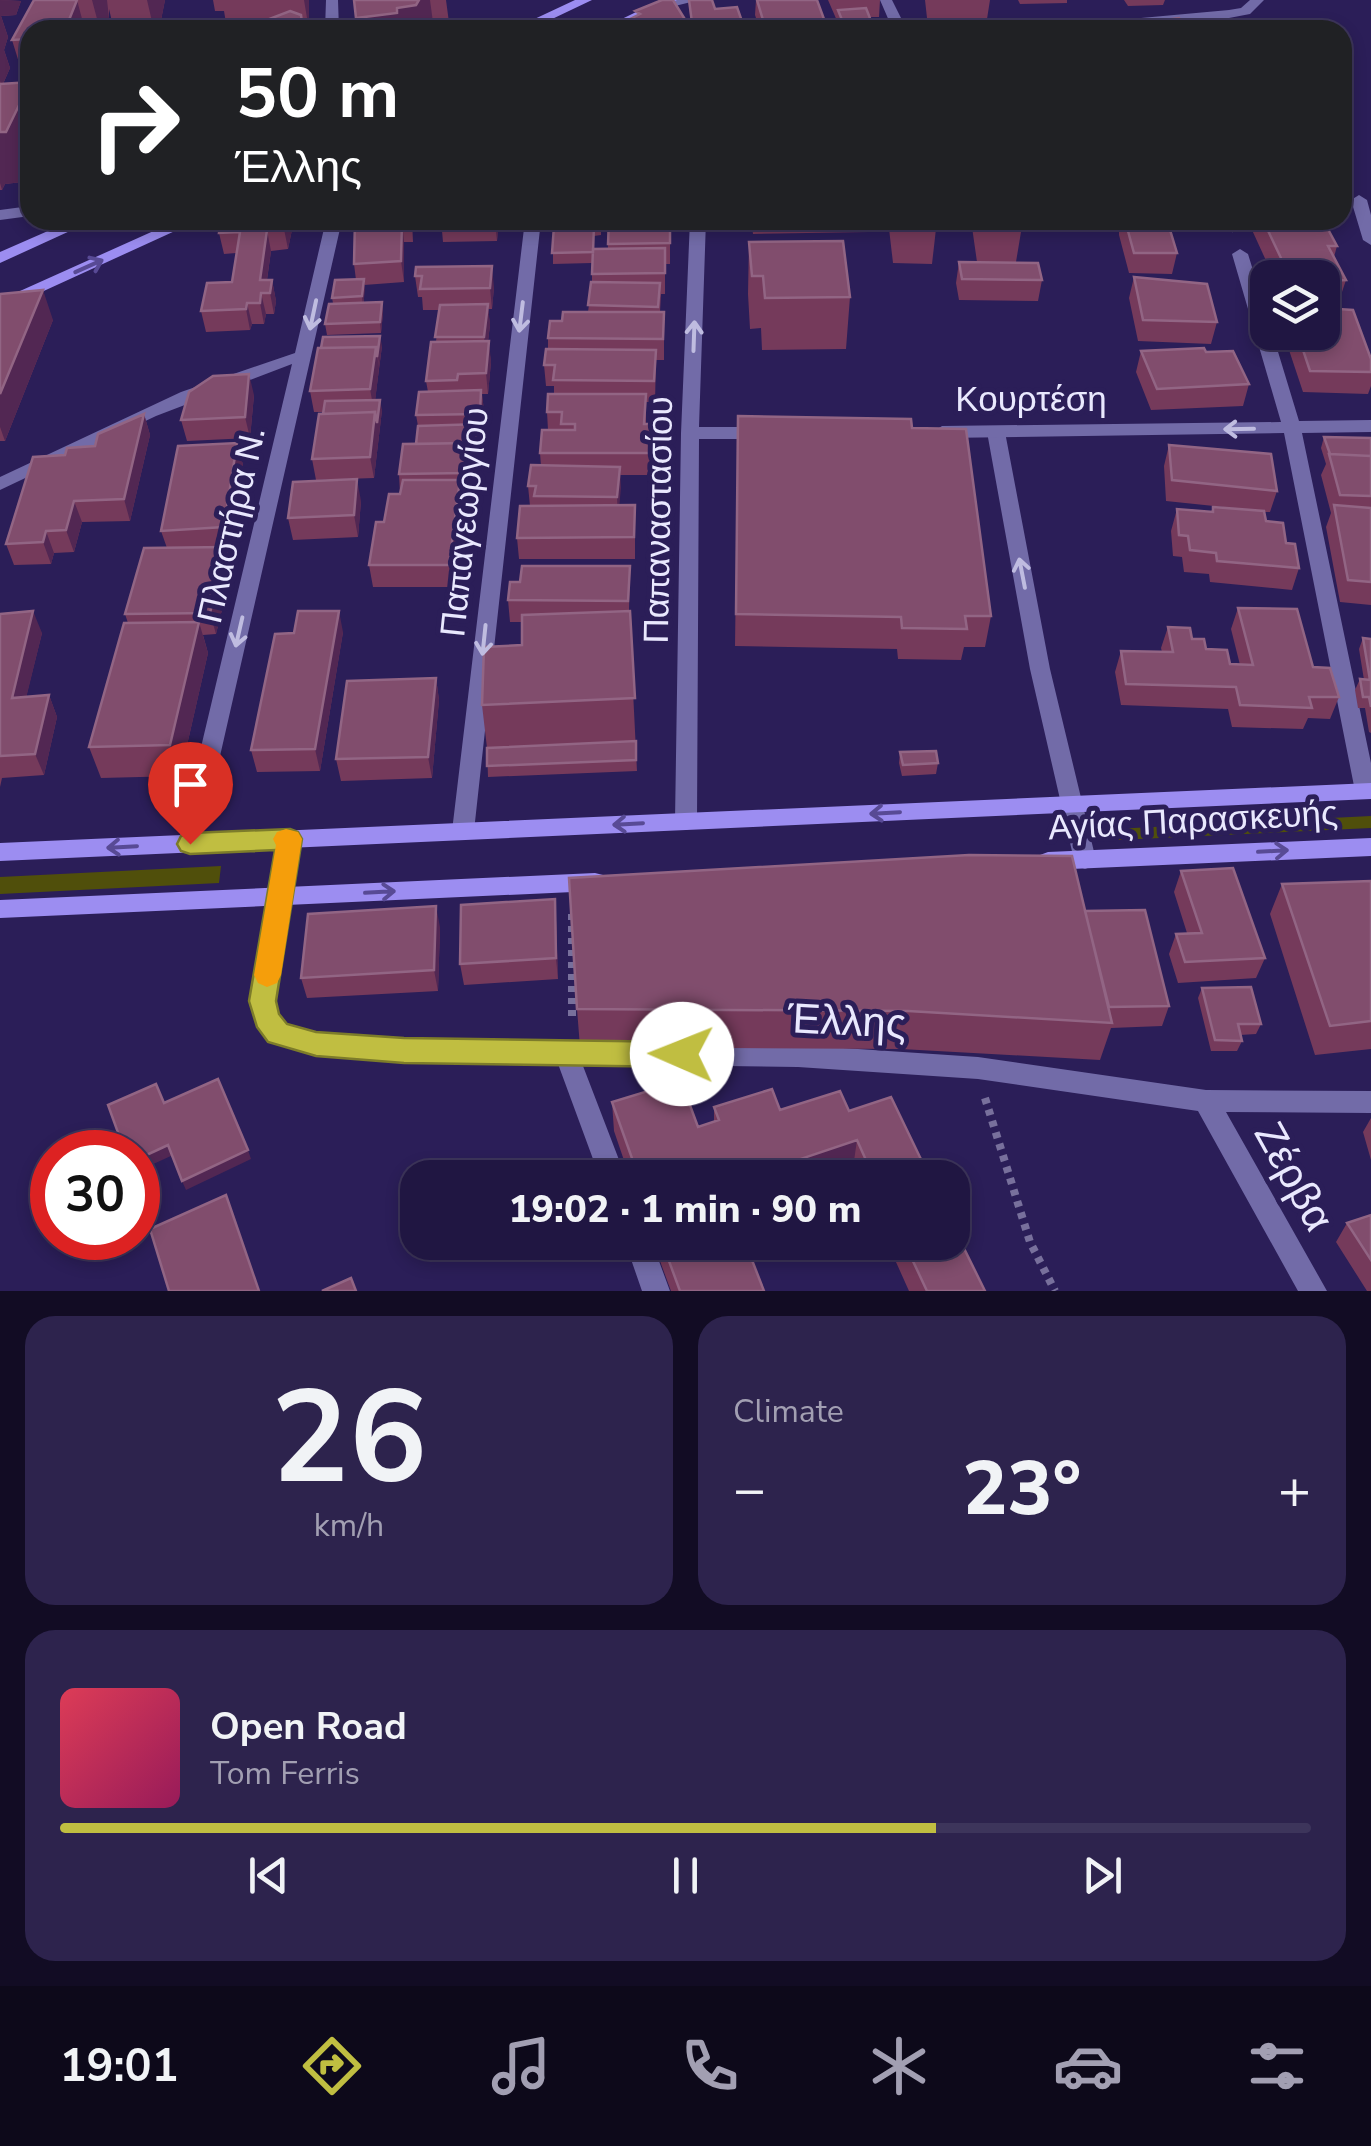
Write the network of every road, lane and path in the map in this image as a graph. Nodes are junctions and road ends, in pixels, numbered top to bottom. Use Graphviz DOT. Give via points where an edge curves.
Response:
graph roads {
  1 [pos="586,0"];
  2 [pos="693,0"];
  3 [pos="1258,0"];
  4 [pos="665,3"];
  5 [pos="541,20"];
  6 [pos="628,20"];
  7 [pos="1163,20"];
  8 [pos="1358,200"];
  9 [pos="63,230"];
  10 [pos="169,230"];
  11 [pos="332,230"];
  12 [pos="532,230"];
  13 [pos="698,230"];
  14 [pos="1371,240"];
  15 [pos="1240,254"];
  16 [pos="0,258"];
  17 [pos="0,306"];
  18 [pos="305,354"];
  19 [pos="1371,426"];
  20 [pos="1292,428"];
  21 [pos="920,432"];
  22 [pos="996,432"];
  23 [pos="690,433"];
  24 [pos="786,433"];
  25 [pos="0,484"];
  26 [pos="1368,791"];
  27 [pos="1071,804"];
  28 [pos="686,821"];
  29 [pos="462,832"];
  30 [pos="290,839"];
  31 [pos="190,844"];
  32 [pos="1371,847"];
  33 [pos="0,852"];
  34 [pos="1085,860"];
  35 [pos="1027,862"];
  36 [pos="612,882"];
  37 [pos="572,883"];
  38 [pos="282,896"];
  39 [pos="0,909"];
  40 [pos="566,1053"];
  41 [pos="978,1068"];
  42 [pos="1206,1100"];
  43 [pos="1371,1102"];
  44 [pos="606,1160"];
  45 [pos="645,1260"];
  46 [pos="656,1291"];
  47 [pos="1054,1291"];
  48 [pos="1313,1291"];
  1 -- 5 [label="main road"];
  2 -- 4 [label="street"];
  3 -- 7 [label="street" via="1245,11"];
  4 -- 6 [label="main road"];
  8 -- 14 [label="street"];
  9 -- 16 [label="main road"];
  17 -- 10 [label="main road, one-way"];
  11 -- 18 [label="street, Πλαστήρα Ν., one-way"];
  12 -- 29 [label="street, Παπαγεωργίου, one-way"];
  23 -- 13 [label="street, Παπαναστασίου, one-way"];
  15 -- 20 [label="street"];
  18 -- 25 [label="street" via="222,378"];
  18 -- 31 [label="street, Πλαστήρα Ν., one-way"];
  19 -- 20 [label="street, Κουρτέση"];
  20 -- 22 [label="street, Κουρτέση, one-way"];
  20 -- 26 [label="street"];
  21 -- 22 [label="street, Κουρτέση"];
  27 -- 22 [label="street, one-way"];
  23 -- 24 [label="street"];
  23 -- 28 [label="street, Παπαναστασίου"];
  26 -- 27 [label="main road, Αγίας Παρασκευής"];
  27 -- 28 [label="main road, Αγίας Παρασκευής, one-way"];
  27 -- 34 [label="street"];
  28 -- 29 [label="main road, Αγίας Παρασκευής, one-way"];
  29 -- 30 [label="main road, Αγίας Παρασκευής"];
  30 -- 31 [label="main road, Αγίας Παρασκευής"];
  30 -- 38 [label="street, Έλλης"];
  31 -- 33 [label="main road, Αγίας Παρασκευής, one-way"];
  34 -- 32 [label="main road, Αγίας Παρασκευής, one-way"];
  34 -- 35 [label="main road, Αγίας Παρασκευής"];
  36 -- 37 [label="main road"];
  38 -- 37 [label="main road, one-way"];
  37 -- 40 [label="path" via="572,1032"];
  38 -- 39 [label="main road"];
  38 -- 40 [label="street, Έλλης" via="262,1001 278,1034 404,1051"];
  40 -- 41 [label="street, Έλλης" via="798,1056"];
  40 -- 44 [label="street"];
  41 -- 42 [label="street, Έλλης"];
  41 -- 47 [label="path" via="1024,1223"];
  42 -- 43 [label="street, Έλλης"];
  42 -- 48 [label="street, Ζέρβα"];
  45 -- 46 [label="street"];
}
